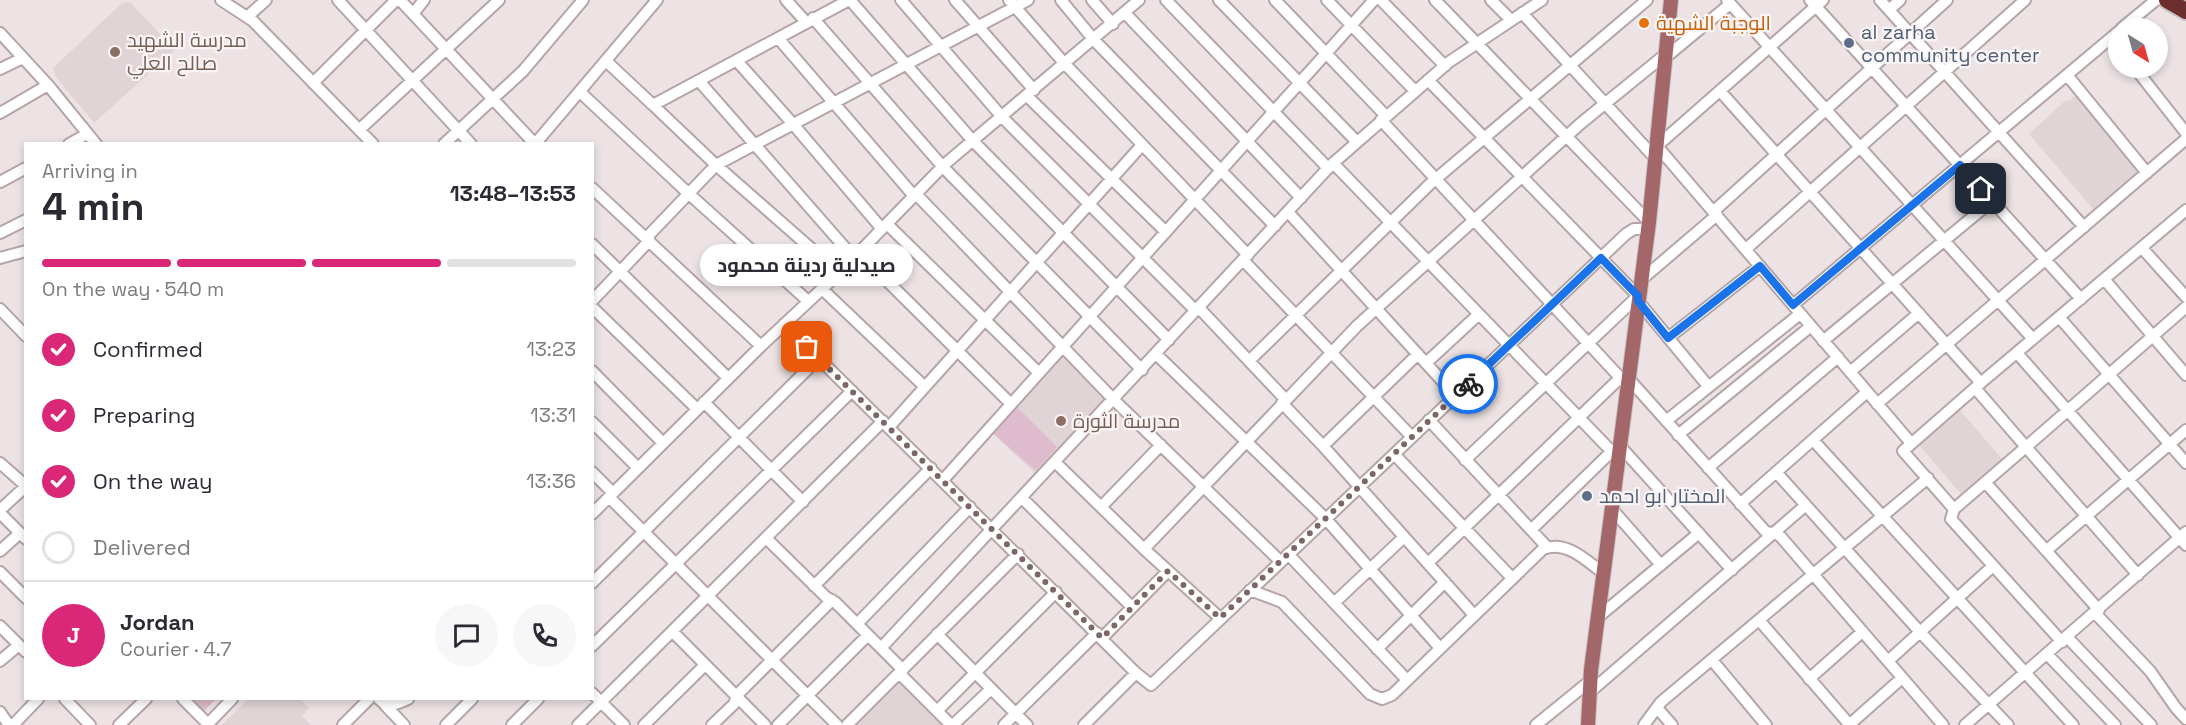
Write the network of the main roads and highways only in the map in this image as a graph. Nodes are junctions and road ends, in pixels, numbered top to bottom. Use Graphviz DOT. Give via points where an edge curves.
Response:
graph roads {
  1 [pos="1671,0"];
  2 [pos="2167,0"];
  3 [pos="2186,11"];
  4 [pos="1588,725"];
  1 -- 4 [label="main road" via="1657,152 1616,452"];
  2 -- 3 [label="highway"];
}
